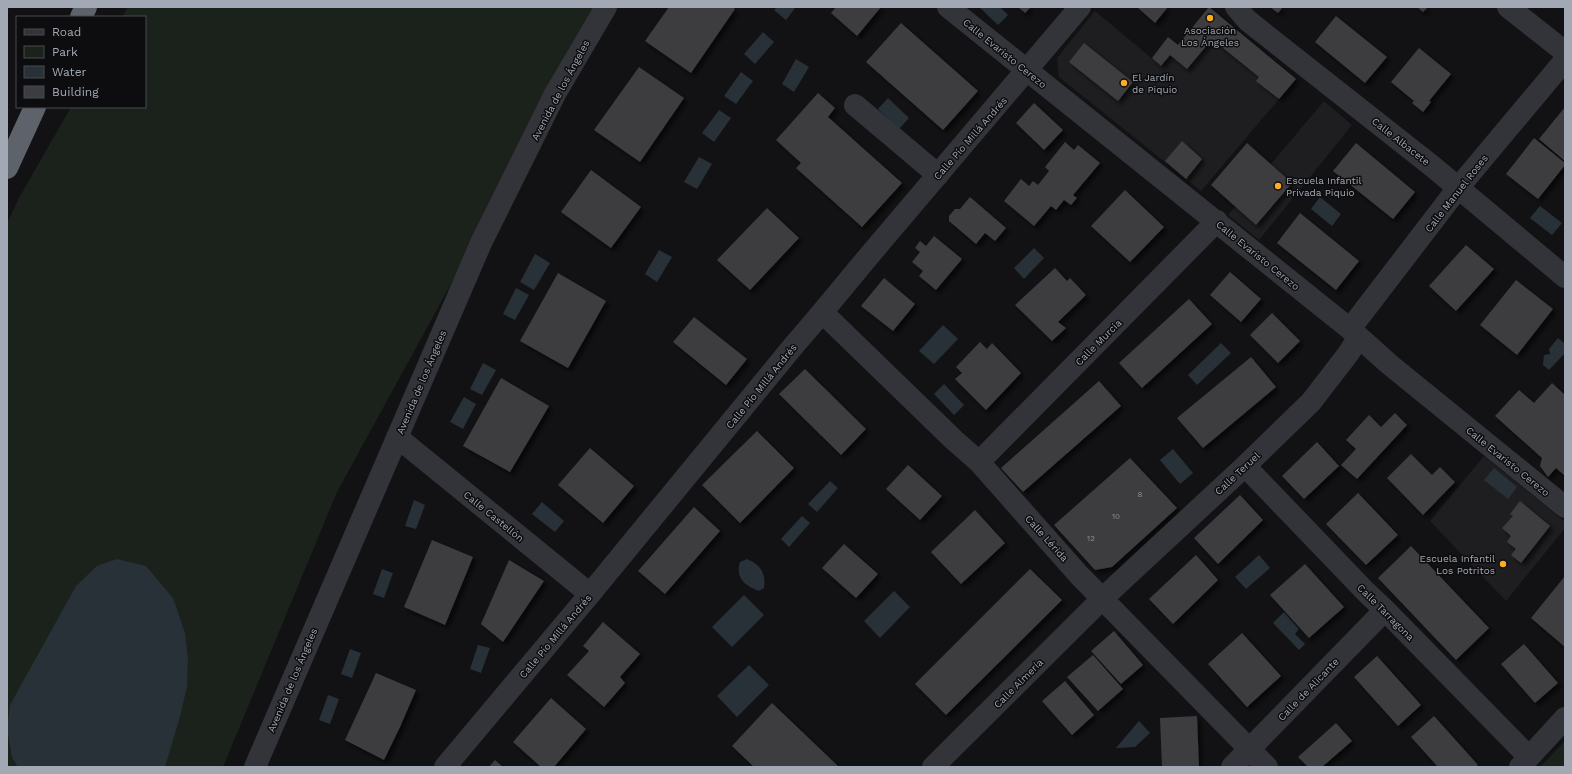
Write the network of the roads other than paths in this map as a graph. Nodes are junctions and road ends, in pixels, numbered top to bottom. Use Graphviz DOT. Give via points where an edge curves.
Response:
graph roads {
  1 [pos="86,7"];
  2 [pos="606,7"];
  3 [pos="948,7"];
  4 [pos="1080,7"];
  5 [pos="1236,7"];
  6 [pos="1508,7"];
  7 [pos="82,16"];
  8 [pos="1565,52"];
  9 [pos="1565,60"];
  10 [pos="1026,70"];
  11 [pos="855,105"];
  12 [pos="34,108"];
  13 [pos="35,108"];
  14 [pos="7,153"];
  15 [pos="7,168"];
  16 [pos="938,175"];
  17 [pos="1458,188"];
  18 [pos="1217,221"];
  19 [pos="1565,277"];
  20 [pos="823,313"];
  21 [pos="1354,333"];
  22 [pos="397,437"];
  23 [pos="979,462"];
  24 [pos="1245,466"];
  25 [pos="1565,507"];
  26 [pos="590,594"];
  27 [pos="1103,598"];
  28 [pos="1385,610"];
  29 [pos="1565,718"];
  30 [pos="1250,750"];
  31 [pos="1524,762"];
  32 [pos="255,767"];
  33 [pos="445,767"];
  34 [pos="933,767"];
  35 [pos="1232,767"];
  36 [pos="1267,767"];
  1 -- 7 [label="highway"];
  2 -- 22 [label="street, Avenida de los Ángeles" via="555,94 481,243"];
  3 -- 10 [label="street, Calle Evaristo Cerezo"];
  4 -- 10 [label="street, Calle Pío Millá Andrés"];
  5 -- 17 [label="street, Calle Albacete" via="1247,20"];
  6 -- 8 [label="street"];
  9 -- 17 [label="street, Calle Manuel Roses"];
  10 -- 16 [label="street, Calle Pío Millá Andrés"];
  10 -- 18 [label="street, Calle Evaristo Cerezo"];
  11 -- 16 [label="street"];
  12 -- 14 [label="highway"];
  13 -- 15 [label="highway"];
  16 -- 20 [label="street, Calle Pío Millá Andrés"];
  17 -- 19 [label="street, Calle Albacete"];
  17 -- 21 [label="street, Calle Manuel Roses"];
  18 -- 21 [label="street, Calle Evaristo Cerezo"];
  18 -- 23 [label="street, Calle Murcia"];
  20 -- 23 [label="street, Calle Lérida"];
  20 -- 26 [label="street, Calle Pío Millá Andrés"];
  21 -- 24 [label="street, Calle Teruel" via="1348,354 1311,402"];
  21 -- 25 [label="street, Calle Evaristo Cerezo"];
  22 -- 26 [label="street, Calle Castellón"];
  22 -- 32 [label="street, Avenida de los Ángeles"];
  23 -- 27 [label="street, Calle Lérida" via="1079,575"];
  24 -- 27 [label="street, Calle Teruel"];
  24 -- 28 [label="street, Calle Tarragona"];
  26 -- 33 [label="street, Calle Pío Millá Andrés"];
  27 -- 30 [label="street, Calle Lérida"];
  27 -- 34 [label="street, Calle Almería"];
  28 -- 30 [label="street, Calle de Alicante"];
  28 -- 31 [label="street, Calle Tarragona"];
  29 -- 31 [label="street"];
  30 -- 35 [label="street, Calle de Alicante"];
  30 -- 36 [label="street, Calle Lérida"];
}
